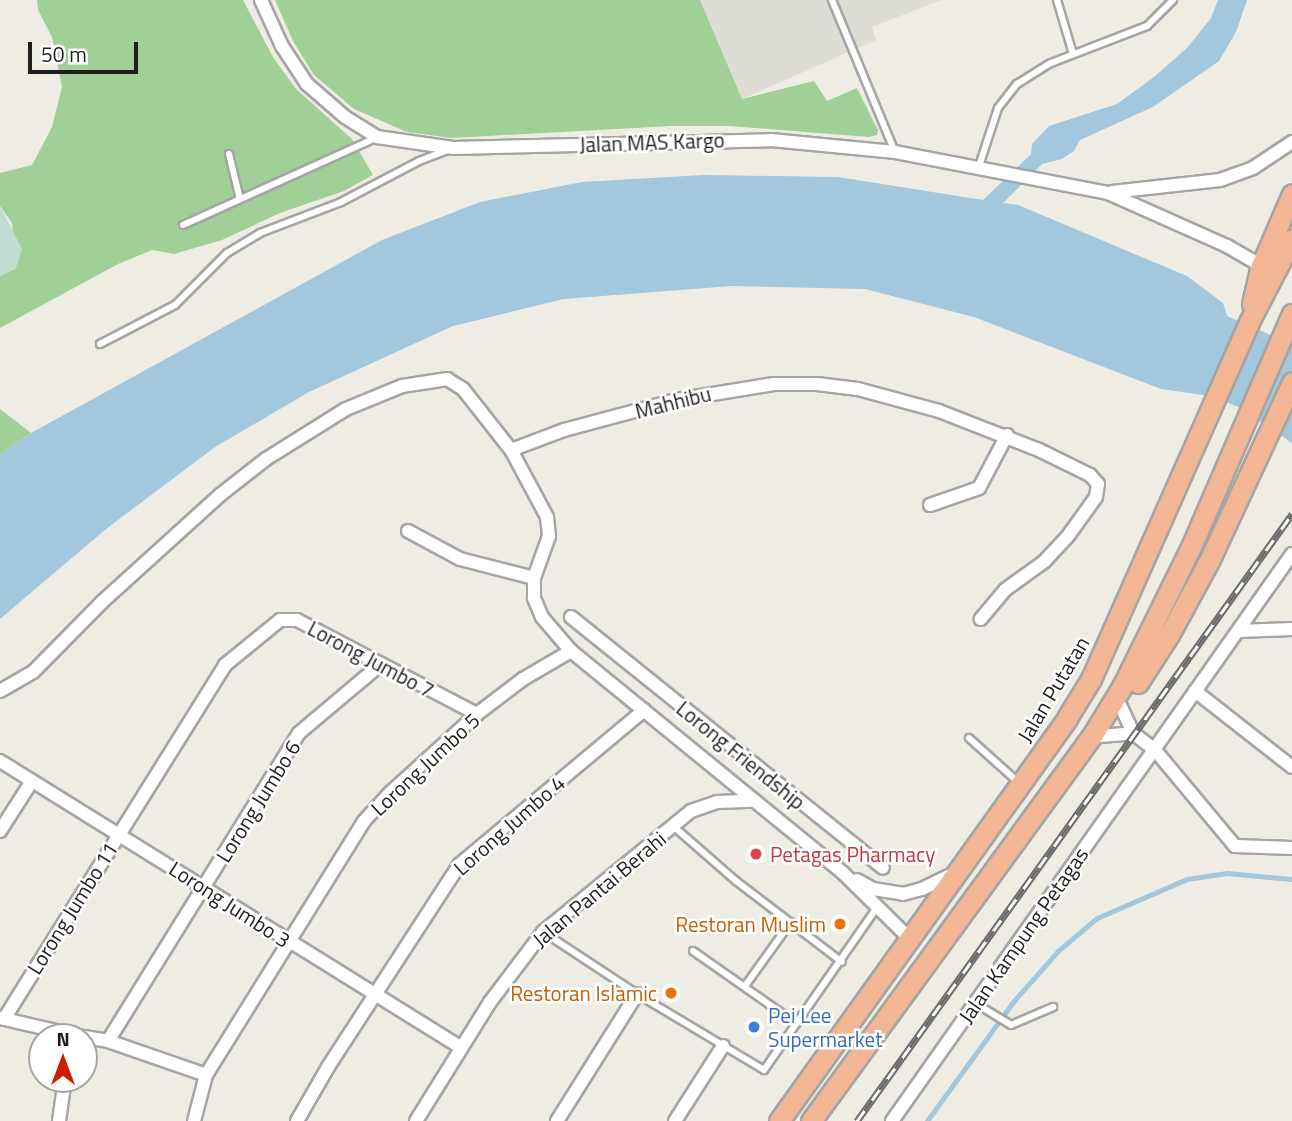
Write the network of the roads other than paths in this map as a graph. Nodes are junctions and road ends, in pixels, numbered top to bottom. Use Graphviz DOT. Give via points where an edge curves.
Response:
graph roads {
  1 [pos="261,0"];
  2 [pos="832,0"];
  3 [pos="1057,0"];
  4 [pos="1173,0"];
  5 [pos="1073,54"];
  6 [pos="377,137"];
  7 [pos="1292,142"];
  8 [pos="453,148"];
  9 [pos="895,152"];
  10 [pos="229,154"];
  11 [pos="978,169"];
  12 [pos="1108,193"];
  13 [pos="1292,194"];
  14 [pos="240,199"];
  15 [pos="183,225"];
  16 [pos="1292,239"];
  17 [pos="1261,266"];
  18 [pos="1291,317"];
  19 [pos="1249,322"];
  20 [pos="100,344"];
  21 [pos="1292,382"];
  22 [pos="1007,435"];
  23 [pos="511,450"];
  24 [pos="930,505"];
  25 [pos="408,531"];
  26 [pos="1292,554"];
  27 [pos="534,578"];
  28 [pos="572,617"];
  29 [pos="981,618"];
  30 [pos="1292,629"];
  31 [pos="1238,631"];
  32 [pos="599,641"];
  33 [pos="576,654"];
  34 [pos="381,664"];
  35 [pos="0,691"];
  36 [pos="1195,691"];
  37 [pos="1121,707"];
  38 [pos="644,710"];
  39 [pos="477,714"];
  40 [pos="1133,733"];
  41 [pos="1101,736"];
  42 [pos="969,738"];
  43 [pos="1155,750"];
  44 [pos="1075,760"];
  45 [pos="0,761"];
  46 [pos="1292,767"];
  47 [pos="32,780"];
  48 [pos="1020,783"];
  49 [pos="753,801"];
  50 [pos="673,826"];
  51 [pos="0,831"];
  52 [pos="119,833"];
  53 [pos="1292,848"];
  54 [pos="883,868"];
  55 [pos="842,872"];
  56 [pos="955,873"];
  57 [pos="204,888"];
  58 [pos="878,906"];
  59 [pos="791,922"];
  60 [pos="543,932"];
  61 [pos="909,938"];
  62 [pos="288,942"];
  63 [pos="693,951"];
  64 [pos="842,962"];
  65 [pos="745,986"];
  66 [pos="637,994"];
  67 [pos="374,995"];
  68 [pos="981,1006"];
  69 [pos="1053,1007"];
  70 [pos="2,1019"];
  71 [pos="796,1023"];
  72 [pos="28,1025"];
  73 [pos="98,1040"];
  74 [pos="108,1041"];
  75 [pos="723,1046"];
  76 [pos="460,1047"];
  77 [pos="206,1074"];
  78 [pos="63,1093"];
  79 [pos="59,1121"];
  80 [pos="194,1121"];
  81 [pos="297,1121"];
  82 [pos="416,1121"];
  83 [pos="557,1121"];
  84 [pos="675,1121"];
  85 [pos="779,1121"];
  86 [pos="811,1121"];
  87 [pos="892,1121"];
  1 -- 6 [label="street, Jalan MAS Kargo" via="282,46 307,83 345,117"];
  2 -- 9 [label="lane"];
  3 -- 5 [label="lane"];
  4 -- 5 [label="lane" via="1147,26"];
  5 -- 11 [label="lane" via="1030,75 1006,96"];
  6 -- 8 [label="street, Jalan MAS Kargo"];
  6 -- 14 [label="lane"];
  7 -- 12 [label="street, Jalan MAS Kargo" via="1253,168 1220,180"];
  8 -- 9 [label="street, Jalan MAS Kargo" via="771,139"];
  8 -- 20 [label="lane" via="341,202 260,233 227,253 175,304"];
  9 -- 11 [label="street, Jalan MAS Kargo"];
  10 -- 14 [label="lane"];
  11 -- 12 [label="street, Jalan MAS Kargo"];
  12 -- 17 [label="street, Jalan MAS Kargo"];
  13 -- 17 [label="highway"];
  14 -- 15 [label="lane"];
  16 -- 19 [label="highway, Jalan Putatan"];
  17 -- 19 [label="highway"];
  18 -- 44 [label="highway" via="1141,652"];
  19 -- 48 [label="highway, Jalan Putatan" via="1091,679"];
  21 -- 37 [label="highway" via="1210,559 1170,633"];
  22 -- 23 [label="street, Mahhibu" via="883,394 796,384 704,394 564,430"];
  22 -- 24 [label="street" via="979,488"];
  22 -- 29 [label="street, Mahhibu" via="1090,475 1099,489 1068,536 1045,561 1005,590"];
  23 -- 27 [label="street" via="547,517 549,536"];
  23 -- 35 [label="street" via="463,389 447,379 402,386 346,409 266,459 220,495 34,671"];
  25 -- 27 [label="street" via="460,559"];
  26 -- 31 [label="street, Jalan Kampung Petagas"];
  27 -- 33 [label="street" via="537,608"];
  28 -- 32 [label="street, Lorong Friendship"];
  30 -- 31 [label="street"];
  31 -- 36 [label="street, Jalan Kampung Petagas"];
  32 -- 33 [label="street"];
  32 -- 54 [label="street, Lorong Friendship"];
  33 -- 38 [label="street"];
  33 -- 39 [label="street, Lorong Jumbo 5" via="523,679"];
  34 -- 39 [label="street, Lorong Jumbo 7"];
  34 -- 52 [label="street, Lorong Jumbo 7" via="298,621 280,621 225,665"];
  34 -- 57 [label="street, Lorong Jumbo 6" via="299,733"];
  36 -- 43 [label="street, Jalan Kampung Petagas"];
  36 -- 46 [label="street"];
  37 -- 40 [label="street"];
  37 -- 41 [label="highway"];
  38 -- 49 [label="street"];
  38 -- 67 [label="street, Lorong Jumbo 4" via="460,864"];
  39 -- 62 [label="street, Lorong Jumbo 5" via="376,806"];
  40 -- 41 [label="street"];
  40 -- 43 [label="street"];
  41 -- 44 [label="highway"];
  42 -- 48 [label="lane"];
  43 -- 53 [label="street" via="1235,846"];
  43 -- 68 [label="street, Jalan Kampung Petagas"];
  44 -- 86 [label="highway"];
  45 -- 47 [label="street, Lorong Jumbo 3"];
  47 -- 51 [label="street"];
  47 -- 52 [label="street, Lorong Jumbo 3"];
  48 -- 56 [label="highway, Jalan Putatan"];
  49 -- 50 [label="street, Jalan Pantai Berahi" via="717,802 691,811"];
  49 -- 55 [label="street"];
  50 -- 59 [label="lane"];
  50 -- 60 [label="street, Jalan Pantai Berahi"];
  52 -- 57 [label="street, Lorong Jumbo 3"];
  52 -- 70 [label="street, Lorong Jumbo 11"];
  55 -- 56 [label="street" via="873,889 903,894"];
  55 -- 58 [label="street"];
  56 -- 61 [label="highway, Jalan Putatan"];
  57 -- 62 [label="street, Lorong Jumbo 3"];
  57 -- 74 [label="street, Lorong Jumbo 6"];
  58 -- 61 [label="street"];
  58 -- 64 [label="lane"];
  59 -- 64 [label="lane"];
  59 -- 65 [label="lane"];
  60 -- 66 [label="lane"];
  60 -- 76 [label="street, Jalan Pantai Berahi"];
  61 -- 85 [label="highway, Jalan Putatan"];
  62 -- 67 [label="street, Lorong Jumbo 3"];
  62 -- 77 [label="street, Lorong Jumbo 5"];
  63 -- 65 [label="lane"];
  64 -- 71 [label="lane"];
  65 -- 71 [label="lane"];
  66 -- 75 [label="lane"];
  66 -- 83 [label="street"];
  67 -- 76 [label="street, Lorong Jumbo 3"];
  67 -- 81 [label="street, Lorong Jumbo 4"];
  68 -- 69 [label="lane" via="1011,1025"];
  68 -- 87 [label="street, Jalan Kampung Petagas"];
  70 -- 72 [label="street"];
  71 -- 75 [label="lane" via="764,1070"];
  73 -- 74 [label="street"];
  74 -- 77 [label="street"];
  75 -- 84 [label="street"];
  76 -- 82 [label="street, Jalan Pantai Berahi"];
  77 -- 80 [label="street, Lorong Jumbo 5"];
  78 -- 79 [label="street"];
}
